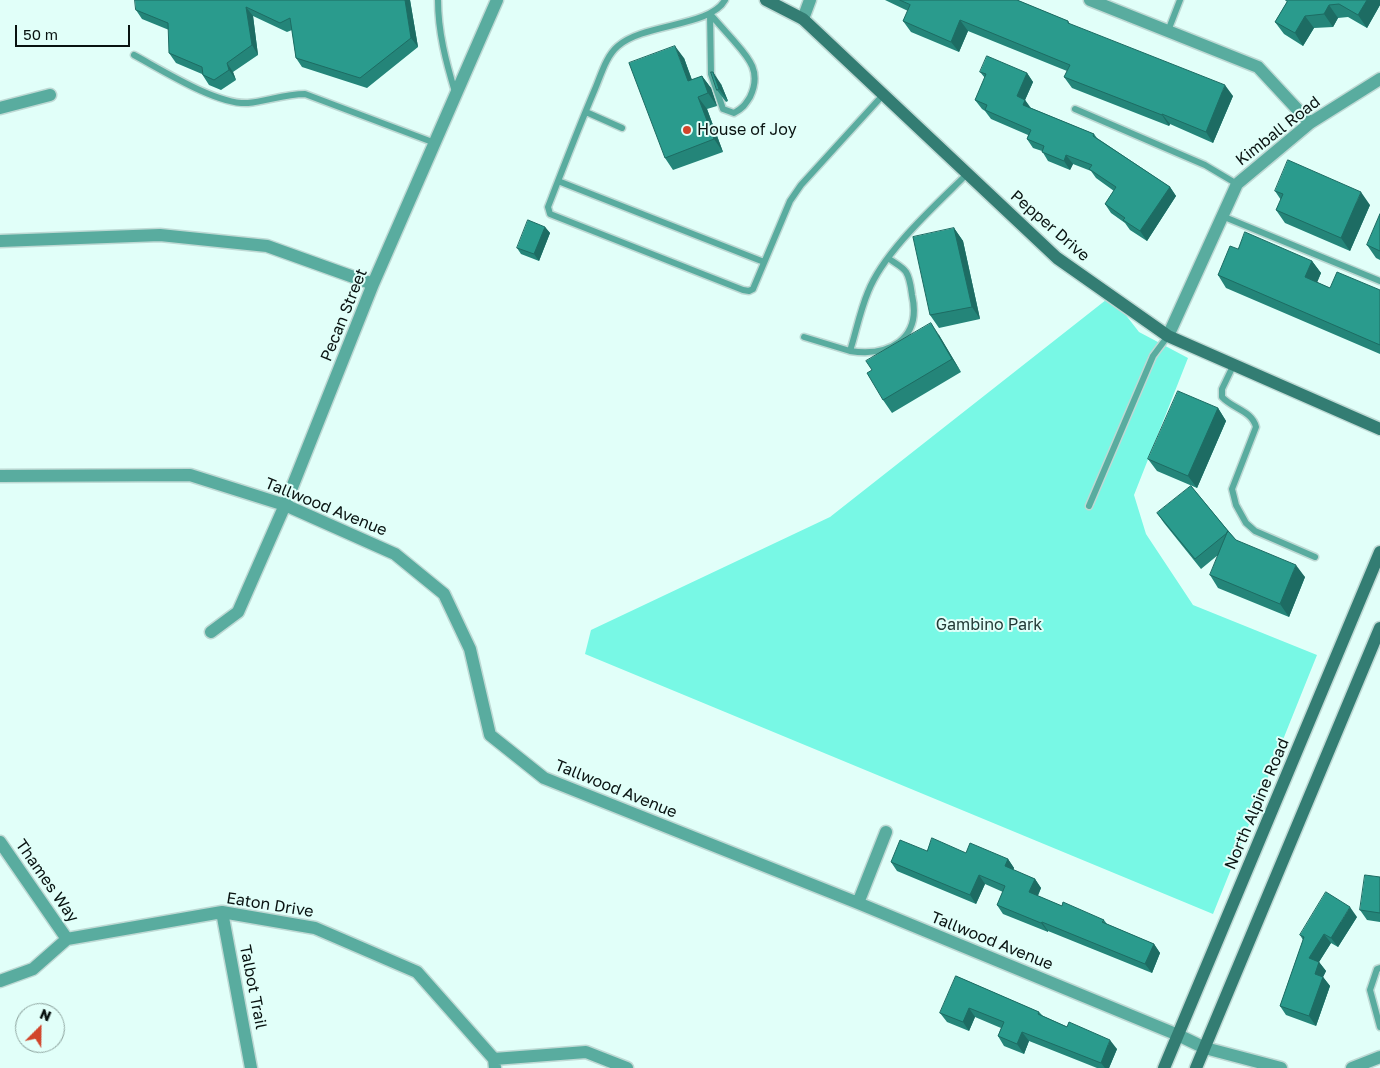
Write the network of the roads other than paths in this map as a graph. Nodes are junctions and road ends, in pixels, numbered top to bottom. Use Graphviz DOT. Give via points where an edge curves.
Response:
graph roads {
  1 [pos="438,0"];
  2 [pos="497,0"];
  3 [pos="725,0"];
  4 [pos="766,0"];
  5 [pos="810,0"];
  6 [pos="1090,0"];
  7 [pos="1180,0"];
  8 [pos="710,14"];
  9 [pos="803,19"];
  10 [pos="1168,31"];
  11 [pos="134,55"];
  12 [pos="1380,79"];
  13 [pos="50,95"];
  14 [pos="883,95"];
  15 [pos="456,96"];
  16 [pos="0,108"];
  17 [pos="1075,109"];
  18 [pos="586,112"];
  19 [pos="1310,123"];
  20 [pos="622,128"];
  21 [pos="435,142"];
  22 [pos="967,174"];
  23 [pos="558,181"];
  24 [pos="1237,184"];
  25 [pos="1222,216"];
  26 [pos="0,241"];
  27 [pos="888,258"];
  28 [pos="764,262"];
  29 [pos="1380,281"];
  30 [pos="373,284"];
  31 [pos="1168,336"];
  32 [pos="804,338"];
  33 [pos="850,351"];
  34 [pos="1234,364"];
  35 [pos="1379,426"];
  36 [pos="0,476"];
  37 [pos="285,505"];
  38 [pos="1089,506"];
  39 [pos="1380,552"];
  40 [pos="1314,557"];
  41 [pos="1380,628"];
  42 [pos="211,632"];
  43 [pos="886,832"];
  44 [pos="0,842"];
  45 [pos="858,903"];
  46 [pos="222,912"];
  47 [pos="67,939"];
  48 [pos="1380,968"];
  49 [pos="0,981"];
  50 [pos="1380,1026"];
  51 [pos="1178,1035"];
  52 [pos="1205,1048"];
  53 [pos="1380,1057"];
  54 [pos="494,1063"];
  55 [pos="251,1068"];
  56 [pos="627,1068"];
  57 [pos="1164,1068"];
  58 [pos="1196,1068"];
  59 [pos="1281,1068"];
  60 [pos="1352,1068"];
  1 -- 15 [label="lane" via="445,61"];
  2 -- 15 [label="street, Pecan Street"];
  3 -- 8 [label="lane"];
  4 -- 9 [label="main road, Pepper Drive"];
  5 -- 9 [label="street"];
  6 -- 10 [label="street"];
  7 -- 10 [label="lane"];
  8 -- 8 [label="lane" via="712,74 723,109 734,112 744,108 755,75 747,55"];
  8 -- 18 [label="lane" via="653,29 617,46 610,54"];
  9 -- 14 [label="main road, Pepper Drive"];
  10 -- 19 [label="street" via="1258,66"];
  11 -- 21 [label="lane" via="226,100 247,103 305,94"];
  12 -- 19 [label="street, Kimball Road"];
  13 -- 16 [label="street"];
  14 -- 22 [label="main road, Pepper Drive"];
  14 -- 28 [label="lane" via="801,185 790,201"];
  15 -- 21 [label="street, Pecan Street"];
  17 -- 24 [label="lane" via="1205,165"];
  18 -- 20 [label="lane"];
  18 -- 23 [label="lane"];
  19 -- 24 [label="street, Kimball Road"];
  21 -- 30 [label="street, Pecan Street"];
  22 -- 27 [label="lane"];
  22 -- 31 [label="main road, Pepper Drive" via="1057,258"];
  23 -- 28 [label="lane"];
  23 -- 28 [label="lane" via="548,207 550,214 734,287 753,289"];
  24 -- 25 [label="street, Kimball Road"];
  25 -- 29 [label="lane"];
  25 -- 31 [label="street, Kimball Road"];
  26 -- 30 [label="street" via="160,235 267,246"];
  27 -- 33 [label="lane" via="868,292"];
  27 -- 33 [label="lane" via="906,272 914,301 910,329 890,348 877,352"];
  30 -- 37 [label="street, Pecan Street"];
  31 -- 34 [label="main road, Pepper Drive"];
  31 -- 38 [label="lane" via="1153,356"];
  32 -- 33 [label="lane"];
  34 -- 35 [label="main road, Pepper Drive"];
  34 -- 40 [label="lane" via="1222,389 1222,397 1252,417 1256,427 1232,489 1236,505 1246,523 1255,531"];
  36 -- 37 [label="street, Tallwood Avenue" via="190,475"];
  37 -- 42 [label="street, Pecan Street" via="238,612"];
  37 -- 45 [label="street, Tallwood Avenue" via="395,554 444,594 470,649 490,736 544,778"];
  39 -- 51 [label="main road, North Alpine Road"];
  41 -- 52 [label="main road"];
  43 -- 45 [label="street"];
  44 -- 47 [label="street, Thames Way"];
  45 -- 51 [label="street, Tallwood Avenue"];
  46 -- 47 [label="street, Eaton Drive"];
  46 -- 54 [label="street, Eaton Drive" via="314,928 416,972"];
  46 -- 55 [label="street, Talbot Trail"];
  47 -- 49 [label="street" via="33,970"];
  48 -- 50 [label="lane" via="1370,990"];
  51 -- 52 [label="street, Tallwood Avenue"];
  51 -- 57 [label="main road, North Alpine Road"];
  52 -- 58 [label="main road"];
  52 -- 59 [label="street, Tallwood Avenue"];
  53 -- 60 [label="street"];
  54 -- 56 [label="street" via="586,1052"];
}
